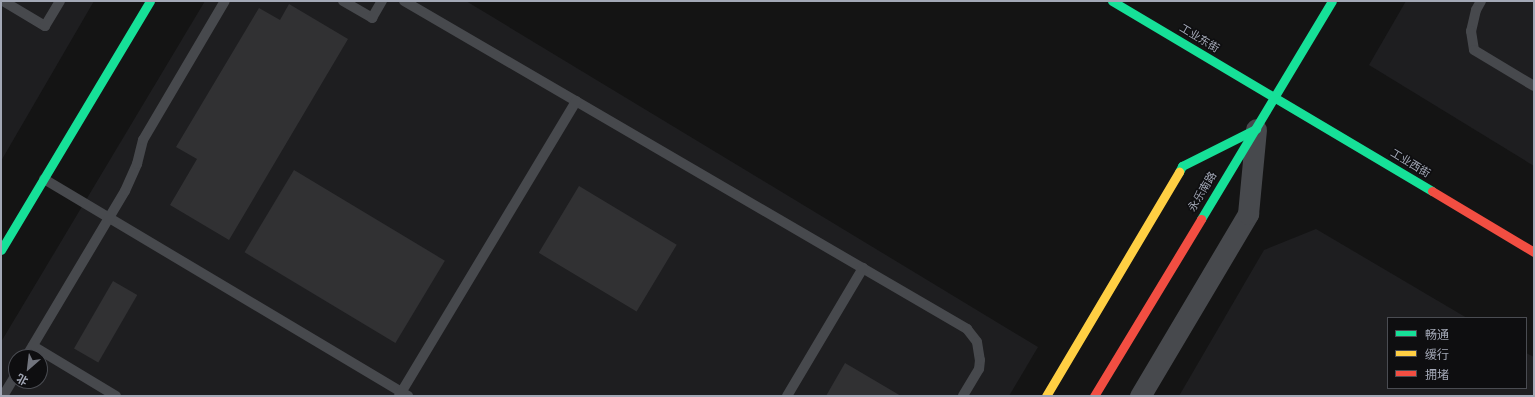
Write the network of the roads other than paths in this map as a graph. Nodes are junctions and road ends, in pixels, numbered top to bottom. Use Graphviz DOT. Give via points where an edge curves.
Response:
graph roads {
  1 [pos="3,1"];
  2 [pos="60,1"];
  3 [pos="150,1"];
  4 [pos="225,1"];
  5 [pos="343,1"];
  6 [pos="382,1"];
  7 [pos="404,1"];
  8 [pos="1112,1"];
  9 [pos="1332,1"];
  10 [pos="1481,1"];
  11 [pos="1534,86"];
  12 [pos="1274,98"];
  13 [pos="576,101"];
  14 [pos="1256,129"];
  15 [pos="44,179"];
  16 [pos="109,218"];
  17 [pos="1,250"];
  18 [pos="1534,252"];
  19 [pos="863,268"];
  20 [pos="33,346"];
  21 [pos="31,349"];
  22 [pos="403,395"];
  23 [pos="116,396"];
  24 [pos="787,396"];
  25 [pos="963,396"];
  26 [pos="1046,396"];
  27 [pos="1094,396"];
  28 [pos="1140,396"];
  1 -- 2 [label="lane" via="45,26"];
  3 -- 15 [label="main road"];
  4 -- 16 [label="lane" via="143,140 137,164"];
  5 -- 6 [label="lane" via="372,18"];
  7 -- 13 [label="lane"];
  8 -- 12 [label="main road, 工业东街"];
  9 -- 12 [label="main road, 永乐南路"];
  10 -- 11 [label="lane" via="1476,10 1472,31 1474,50"];
  12 -- 14 [label="main road, 永乐南路"];
  12 -- 18 [label="main road, 工业西街"];
  13 -- 19 [label="lane"];
  13 -- 22 [label="lane"];
  14 -- 26 [label="main road" via="1182,166"];
  14 -- 27 [label="main road, 永乐南路"];
  14 -- 28 [label="street" via="1248,214"];
  15 -- 16 [label="lane"];
  15 -- 17 [label="main road"];
  16 -- 20 [label="lane"];
  16 -- 22 [label="lane"];
  19 -- 24 [label="lane"];
  19 -- 25 [label="lane" via="967,329 977,342 980,360 979,369"];
  20 -- 21 [label="lane"];
  20 -- 23 [label="lane"];
}
